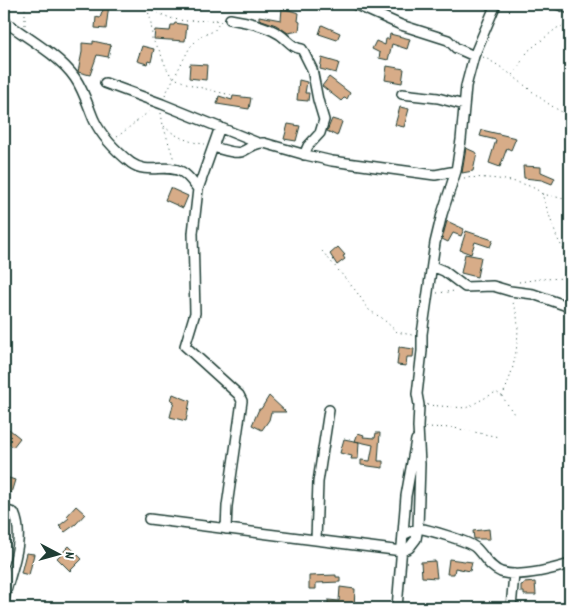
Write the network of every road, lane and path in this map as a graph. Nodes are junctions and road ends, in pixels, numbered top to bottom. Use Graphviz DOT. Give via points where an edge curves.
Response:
graph roads {
  1 [pos="25,4"];
  2 [pos="144,4"];
  3 [pos="354,4"];
  4 [pos="496,4"];
  5 [pos="556,4"];
  6 [pos="148,9"];
  7 [pos="570,9"];
  8 [pos="230,19"];
  9 [pos="4,21"];
  10 [pos="570,24"];
  11 [pos="25,36"];
  12 [pos="474,56"];
  13 [pos="512,76"];
  14 [pos="174,78"];
  15 [pos="105,83"];
  16 [pos="402,94"];
  17 [pos="231,95"];
  18 [pos="162,104"];
  19 [pos="464,105"];
  20 [pos="570,116"];
  21 [pos="163,125"];
  22 [pos="220,127"];
  23 [pos="258,142"];
  24 [pos="110,144"];
  25 [pos="214,145"];
  26 [pos="304,155"];
  27 [pos="181,171"];
  28 [pos="454,175"];
  29 [pos="198,189"];
  30 [pos="542,194"];
  31 [pos="570,200"];
  32 [pos="322,252"];
  33 [pos="432,266"];
  34 [pos="570,268"];
  35 [pos="570,278"];
  36 [pos="520,282"];
  37 [pos="465,287"];
  38 [pos="505,290"];
  39 [pos="428,293"];
  40 [pos="570,307"];
  41 [pos="422,334"];
  42 [pos="502,396"];
  43 [pos="419,405"];
  44 [pos="329,410"];
  45 [pos="514,414"];
  46 [pos="418,427"];
  47 [pos="499,437"];
  48 [pos="4,510"];
  49 [pos="149,519"];
  50 [pos="418,528"];
  51 [pos="226,529"];
  52 [pos="403,535"];
  53 [pos="316,540"];
  54 [pos="402,551"];
  55 [pos="570,564"];
  56 [pos="514,574"];
  57 [pos="4,598"];
  58 [pos="397,608"];
  59 [pos="511,608"];
  1 -- 11 [label="path"];
  2 -- 6 [label="path"];
  3 -- 12 [label="street" via="448,40 456,48"];
  4 -- 12 [label="street"];
  5 -- 7 [label="street"];
  6 -- 14 [label="path" via="152,40 159,47 163,62"];
  6 -- 14 [label="path" via="186,22 221,20 214,31 201,36 190,47"];
  8 -- 26 [label="street" via="261,25 302,49 312,69 324,120 320,133"];
  9 -- 11 [label="street"];
  10 -- 13 [label="path" via="557,28 528,51"];
  11 -- 24 [label="street" via="67,67"];
  12 -- 13 [label="path" via="490,60"];
  12 -- 19 [label="street"];
  13 -- 20 [label="path"];
  14 -- 17 [label="path"];
  14 -- 18 [label="path"];
  15 -- 18 [label="street"];
  16 -- 19 [label="street"];
  18 -- 21 [label="path"];
  18 -- 22 [label="street"];
  18 -- 24 [label="path"];
  19 -- 28 [label="street"];
  21 -- 25 [label="path" via="175,135 196,143"];
  21 -- 27 [label="path"];
  22 -- 23 [label="street"];
  22 -- 25 [label="street"];
  23 -- 25 [label="street" via="239,152"];
  23 -- 26 [label="street"];
  24 -- 27 [label="street" via="140,168"];
  25 -- 29 [label="street"];
  26 -- 28 [label="street" via="435,175"];
  27 -- 29 [label="street"];
  28 -- 30 [label="path" via="530,186"];
  28 -- 33 [label="street" via="438,227"];
  29 -- 51 [label="street" via="193,233 195,313 185,346 239,394 242,401"];
  30 -- 31 [label="path"];
  30 -- 34 [label="path"];
  32 -- 41 [label="path" via="370,312 400,333"];
  33 -- 37 [label="street"];
  33 -- 39 [label="street"];
  35 -- 36 [label="path"];
  37 -- 38 [label="street" via="493,286"];
  37 -- 39 [label="path"];
  38 -- 40 [label="street" via="532,294"];
  38 -- 42 [label="path" via="516,309 518,324 511,374"];
  39 -- 41 [label="street"];
  41 -- 43 [label="street"];
  42 -- 43 [label="path" via="495,392 464,408"];
  42 -- 45 [label="path"];
  43 -- 46 [label="street"];
  44 -- 53 [label="street" via="318,482"];
  46 -- 47 [label="path" via="454,428"];
  46 -- 50 [label="street"];
  46 -- 52 [label="street" via="410,463"];
  48 -- 57 [label="street" via="14,513 18,527 15,560"];
  49 -- 51 [label="street"];
  50 -- 52 [label="street"];
  50 -- 54 [label="street" via="416,539"];
  50 -- 56 [label="street" via="466,542 475,547 492,567"];
  51 -- 53 [label="street"];
  52 -- 54 [label="street"];
  53 -- 54 [label="street"];
  54 -- 58 [label="street"];
  55 -- 56 [label="street"];
  56 -- 59 [label="street"];
}
